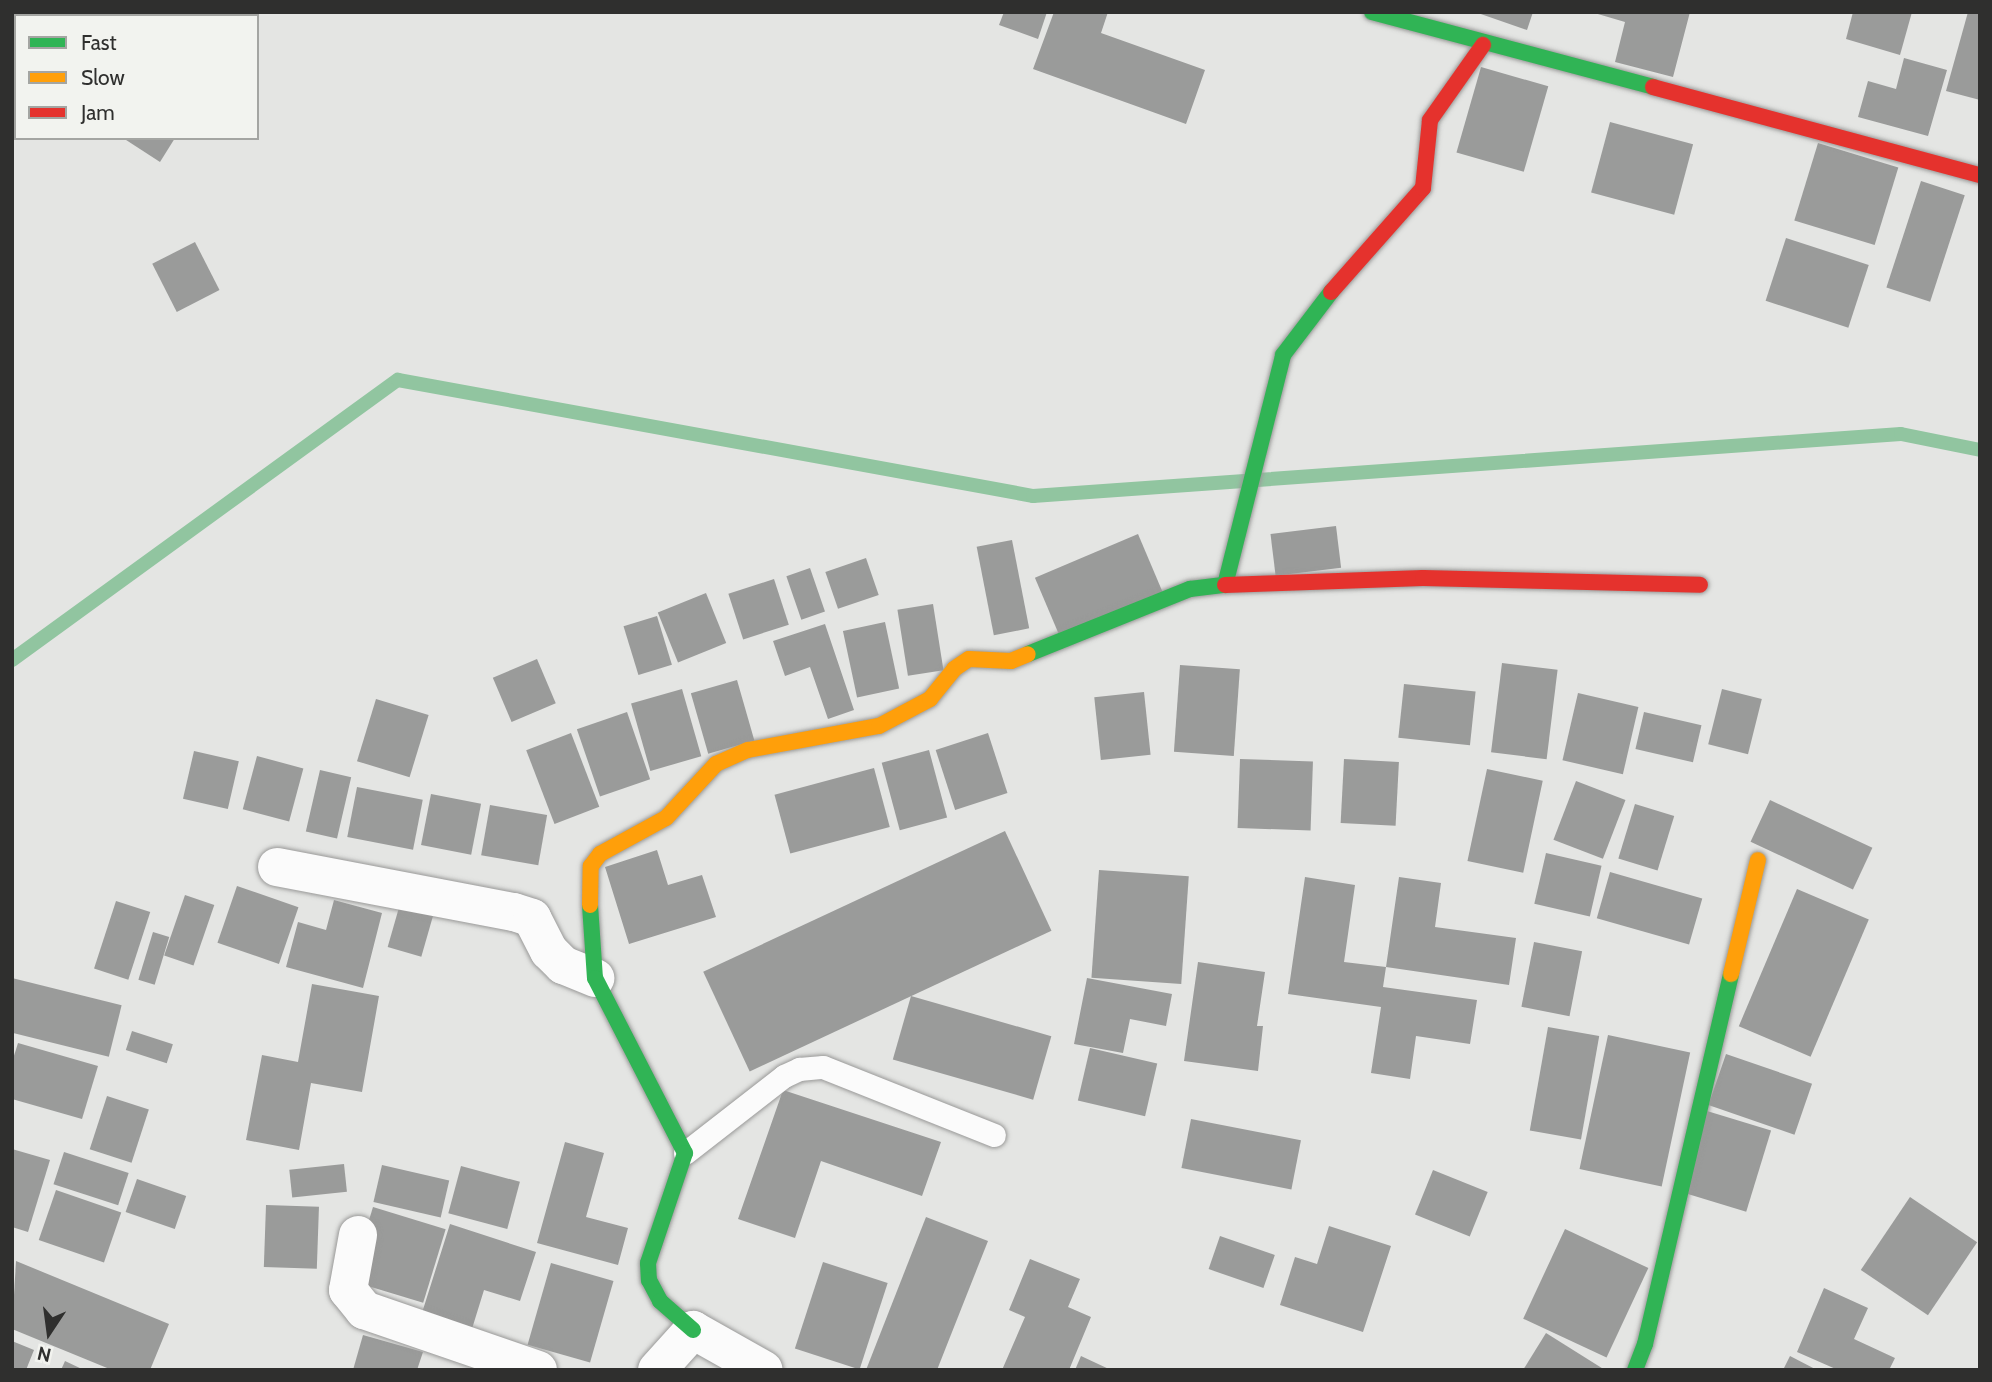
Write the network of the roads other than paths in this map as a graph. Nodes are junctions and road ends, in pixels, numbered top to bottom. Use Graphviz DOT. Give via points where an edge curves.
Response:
graph roads {
  1 [pos="1372,12"];
  2 [pos="1483,45"];
  3 [pos="1980,175"];
  4 [pos="1225,585"];
  5 [pos="1700,585"];
  6 [pos="1758,860"];
  7 [pos="277,867"];
  8 [pos="595,978"];
  9 [pos="994,1135"];
  10 [pos="685,1153"];
  11 [pos="358,1235"];
  12 [pos="693,1330"];
  13 [pos="538,1370"];
  14 [pos="657,1370"];
  15 [pos="764,1370"];
  16 [pos="1635,1370"];
  1 -- 2 [label="street"];
  2 -- 3 [label="street"];
  2 -- 4 [label="street" via="1430,120 1423,188 1292,337 1283,355"];
  4 -- 5 [label="street" via="1423,578"];
  4 -- 8 [label="street" via="1190,589 1021,658 969,659 954,669 930,699 879,726 748,750 716,764 666,818 600,854 591,866 588,883"];
  6 -- 16 [label="street" via="1645,1344"];
  7 -- 8 [label="street" via="532,918 549,951 563,965"];
  8 -- 10 [label="street"];
  9 -- 10 [label="lane" via="822,1068 799,1069"];
  10 -- 12 [label="street" via="648,1263 649,1280 660,1301"];
  11 -- 13 [label="street" via="348,1290 364,1310"];
  12 -- 14 [label="street"];
  12 -- 15 [label="street"];
}
